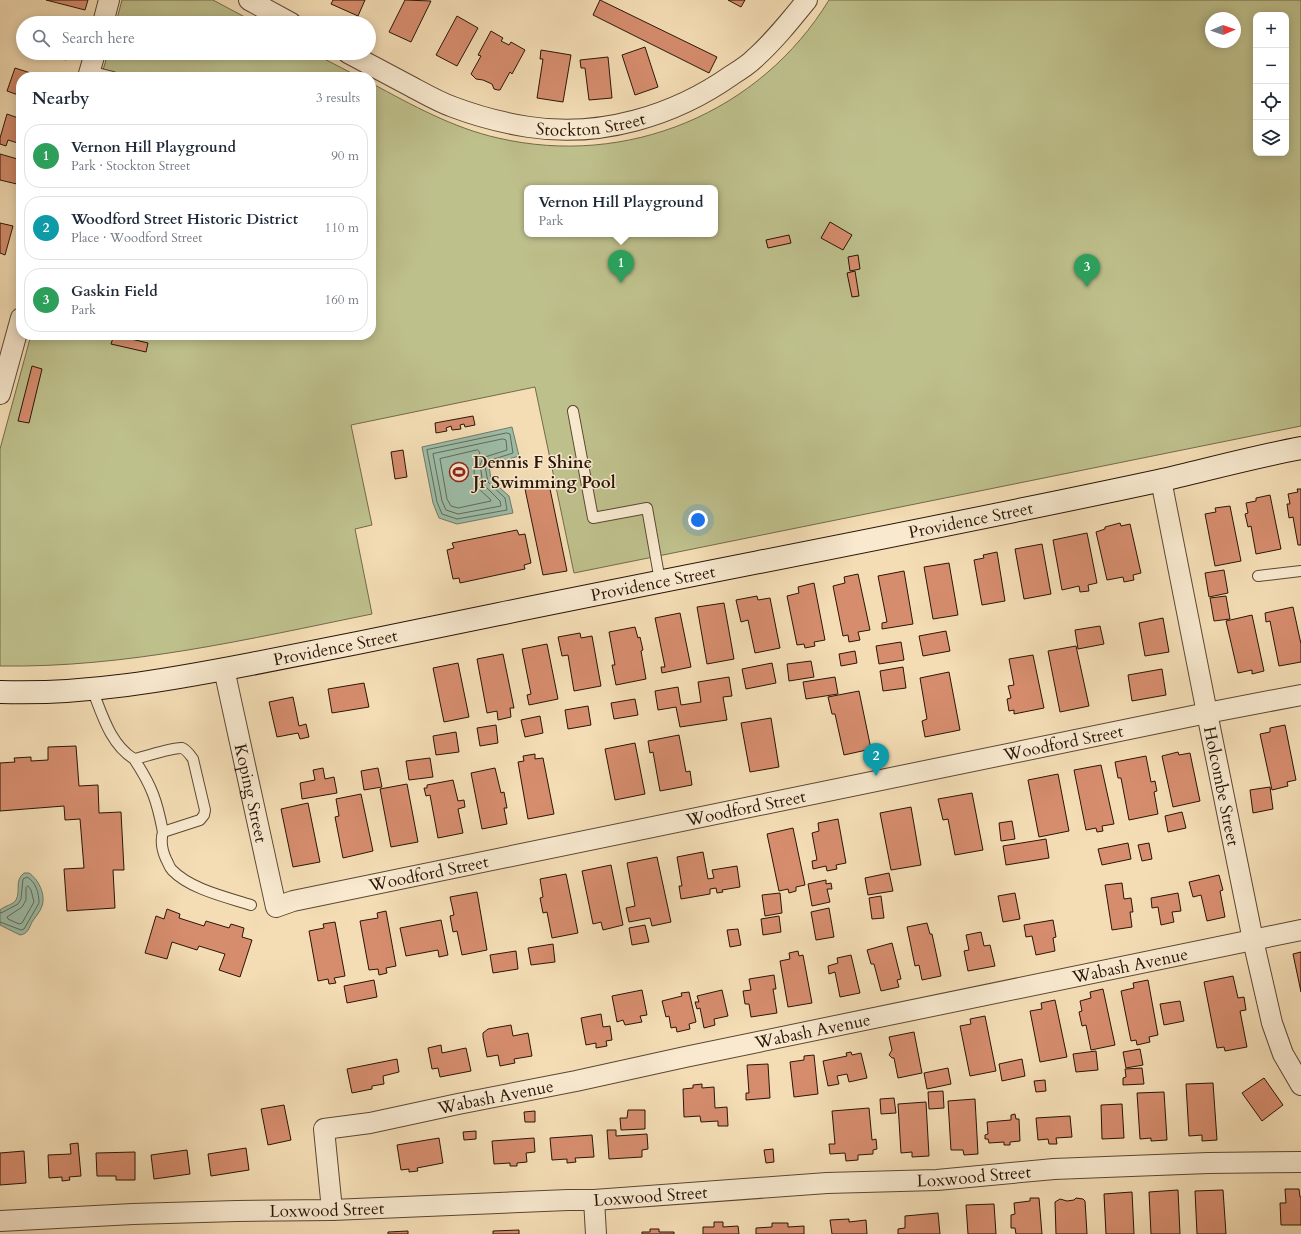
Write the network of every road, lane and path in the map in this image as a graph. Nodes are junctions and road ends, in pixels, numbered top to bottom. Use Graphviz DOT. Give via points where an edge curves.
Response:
graph roads {
  1 [pos="109,0"];
  2 [pos="249,0"];
  3 [pos="807,0"];
  4 [pos="105,16"];
  5 [pos="278,16"];
  6 [pos="361,60"];
  7 [pos="91,67"];
  8 [pos="102,72"];
  9 [pos="16,336"];
  10 [pos="0,394"];
  11 [pos="573,411"];
  12 [pos="1301,448"];
  13 [pos="1161,480"];
  14 [pos="1301,571"];
  15 [pos="1258,576"];
  16 [pos="660,581"];
  17 [pos="224,669"];
  18 [pos="92,689"];
  19 [pos="0,692"];
  20 [pos="1301,695"];
  21 [pos="1207,713"];
  22 [pos="134,760"];
  23 [pos="163,832"];
  24 [pos="286,903"];
  25 [pos="251,905"];
  26 [pos="1301,930"];
  27 [pos="1254,940"];
  28 [pos="1301,1085"];
  29 [pos="1301,1162"];
  30 [pos="594,1200"];
  31 [pos="332,1210"];
  32 [pos="0,1221"];
  33 [pos="596,1234"];
  1 -- 4 [label="street"];
  2 -- 5 [label="street"];
  3 -- 6 [label="street, Stockton Street" via="769,45 720,84 658,114 599,128 557,129 506,123 451,107"];
  7 -- 8 [label="lane"];
  9 -- 10 [label="street"];
  11 -- 16 [label="lane" via="593,518 646,508"];
  12 -- 13 [label="main road, Providence Street"];
  13 -- 16 [label="main road, Providence Street"];
  13 -- 21 [label="street, Holcombe Street"];
  14 -- 15 [label="lane"];
  16 -- 17 [label="main road, Providence Street"];
  17 -- 18 [label="main road, Providence Street" via="161,681"];
  17 -- 24 [label="street, Koping Street" via="276,907"];
  18 -- 19 [label="main road, Providence Street" via="36,693"];
  18 -- 22 [label="lane" via="109,732 125,754"];
  20 -- 21 [label="street, Woodford Street"];
  21 -- 24 [label="street, Woodford Street"];
  21 -- 27 [label="street, Holcombe Street"];
  22 -- 23 [label="lane" via="156,797"];
  22 -- 23 [label="lane" via="182,748 193,759 204,815 200,820"];
  23 -- 25 [label="lane" via="161,849 171,869 185,881"];
  26 -- 27 [label="street, Wabash Avenue"];
  27 -- 28 [label="street, Holcombe Street" via="1272,1024 1286,1061"];
  27 -- 31 [label="street, Wabash Avenue" via="370,1123 324,1129"];
  29 -- 30 [label="street, Loxwood Street" via="1054,1169 937,1180 827,1183"];
  30 -- 31 [label="street, Loxwood Street"];
  30 -- 33 [label="street"];
  31 -- 32 [label="street, Loxwood Street" via="149,1213"];
}
